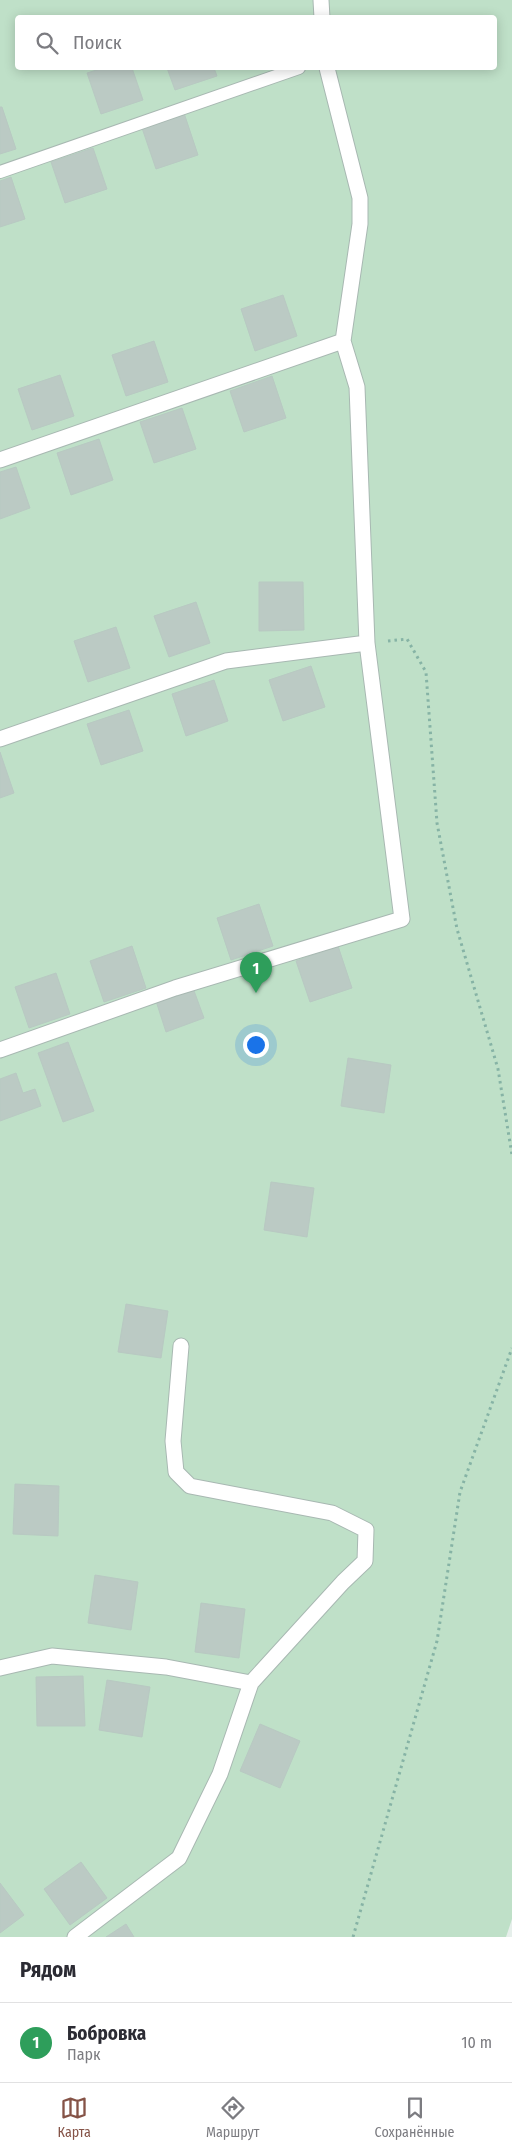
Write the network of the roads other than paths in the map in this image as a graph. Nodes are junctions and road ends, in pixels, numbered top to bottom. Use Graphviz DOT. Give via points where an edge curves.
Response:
graph roads {
  1 [pos="321,0"];
  2 [pos="322,15"];
  3 [pos="293,70"];
  4 [pos="328,70"];
  5 [pos="0,172"];
  6 [pos="343,341"];
  7 [pos="0,460"];
  8 [pos="367,643"];
  9 [pos="0,739"];
  10 [pos="0,1050"];
  11 [pos="181,1346"];
  12 [pos="0,1668"];
  13 [pos="251,1683"];
  14 [pos="75,1937"];
  1 -- 2 [label="street"];
  3 -- 5 [label="lane"];
  4 -- 6 [label="street" via="360,198 360,224"];
  6 -- 7 [label="street"];
  6 -- 8 [label="street" via="357,387"];
  8 -- 9 [label="street" via="226,661"];
  8 -- 10 [label="street" via="402,919 175,988"];
  11 -- 13 [label="street" via="173,1441 176,1472 190,1486 332,1513 366,1530 365,1562"];
  12 -- 13 [label="street" via="52,1656 166,1667"];
  13 -- 14 [label="street" via="220,1774 179,1858"];
}
